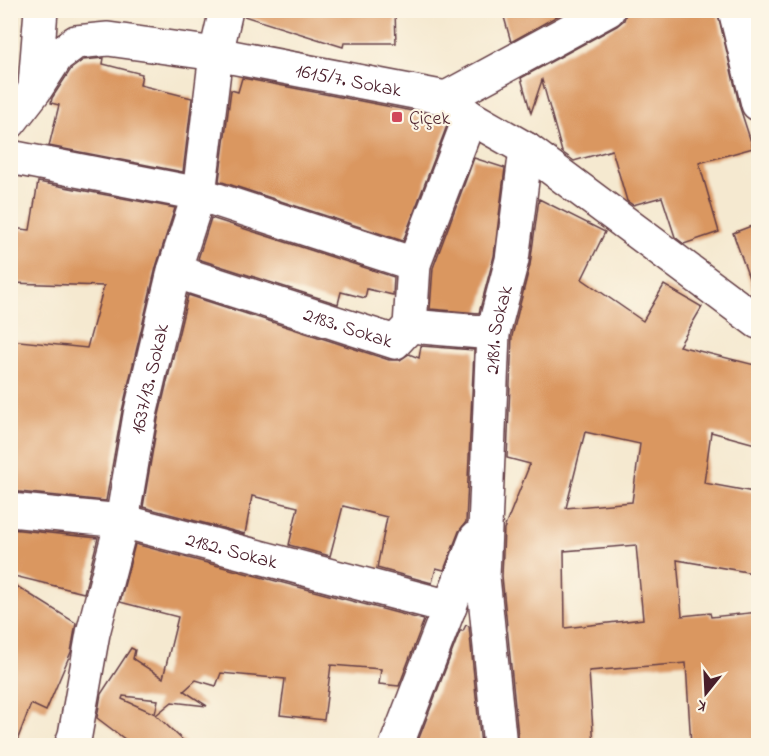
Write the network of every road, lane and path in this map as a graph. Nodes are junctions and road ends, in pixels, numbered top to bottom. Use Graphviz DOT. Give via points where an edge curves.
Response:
graph roads {
  1 [pos="41,10"];
  2 [pos="226,10"];
  3 [pos="608,10"];
  4 [pos="735,10"];
  5 [pos="216,54"];
  6 [pos="35,90"];
  7 [pos="759,104"];
  8 [pos="458,107"];
  9 [pos="10,122"];
  10 [pos="526,149"];
  11 [pos="10,157"];
  12 [pos="199,194"];
  13 [pos="414,264"];
  14 [pos="174,272"];
  15 [pos="759,322"];
  16 [pos="410,326"];
  17 [pos="493,333"];
  18 [pos="10,510"];
  19 [pos="486,512"];
  20 [pos="122,521"];
  21 [pos="450,607"];
  22 [pos="78,742"];
  23 [pos="396,746"];
  24 [pos="500,746"];
  1 -- 6 [label="street"];
  2 -- 5 [label="street, 1637/13. Sokak"];
  3 -- 8 [label="street"];
  4 -- 7 [label="street"];
  5 -- 6 [label="street, 1615/7. Sokak" via="108,39 76,42 57,56"];
  5 -- 8 [label="street, 1615/7. Sokak"];
  5 -- 12 [label="street, 1637/13. Sokak"];
  6 -- 9 [label="street"];
  8 -- 10 [label="street, 1615/7. Sokak"];
  8 -- 13 [label="street, 2183. Sokak"];
  10 -- 15 [label="street, 1615/7. Sokak"];
  10 -- 17 [label="street, 2181. Sokak" via="512,260"];
  11 -- 12 [label="street"];
  12 -- 13 [label="street"];
  12 -- 14 [label="street, 1637/13. Sokak"];
  13 -- 16 [label="street, 2183. Sokak"];
  14 -- 16 [label="street, 2183. Sokak" via="395,342"];
  14 -- 20 [label="street, 1637/13. Sokak" via="140,415"];
  16 -- 17 [label="street"];
  17 -- 19 [label="street, 2181. Sokak"];
  18 -- 20 [label="street, 2182. Sokak"];
  19 -- 21 [label="street, 2181. Sokak"];
  19 -- 24 [label="street, 2181. Sokak" via="483,577"];
  20 -- 21 [label="street, 2182. Sokak"];
  20 -- 22 [label="street, 1637/13. Sokak" via="93,633"];
  21 -- 23 [label="street, 2181. Sokak"];
}
